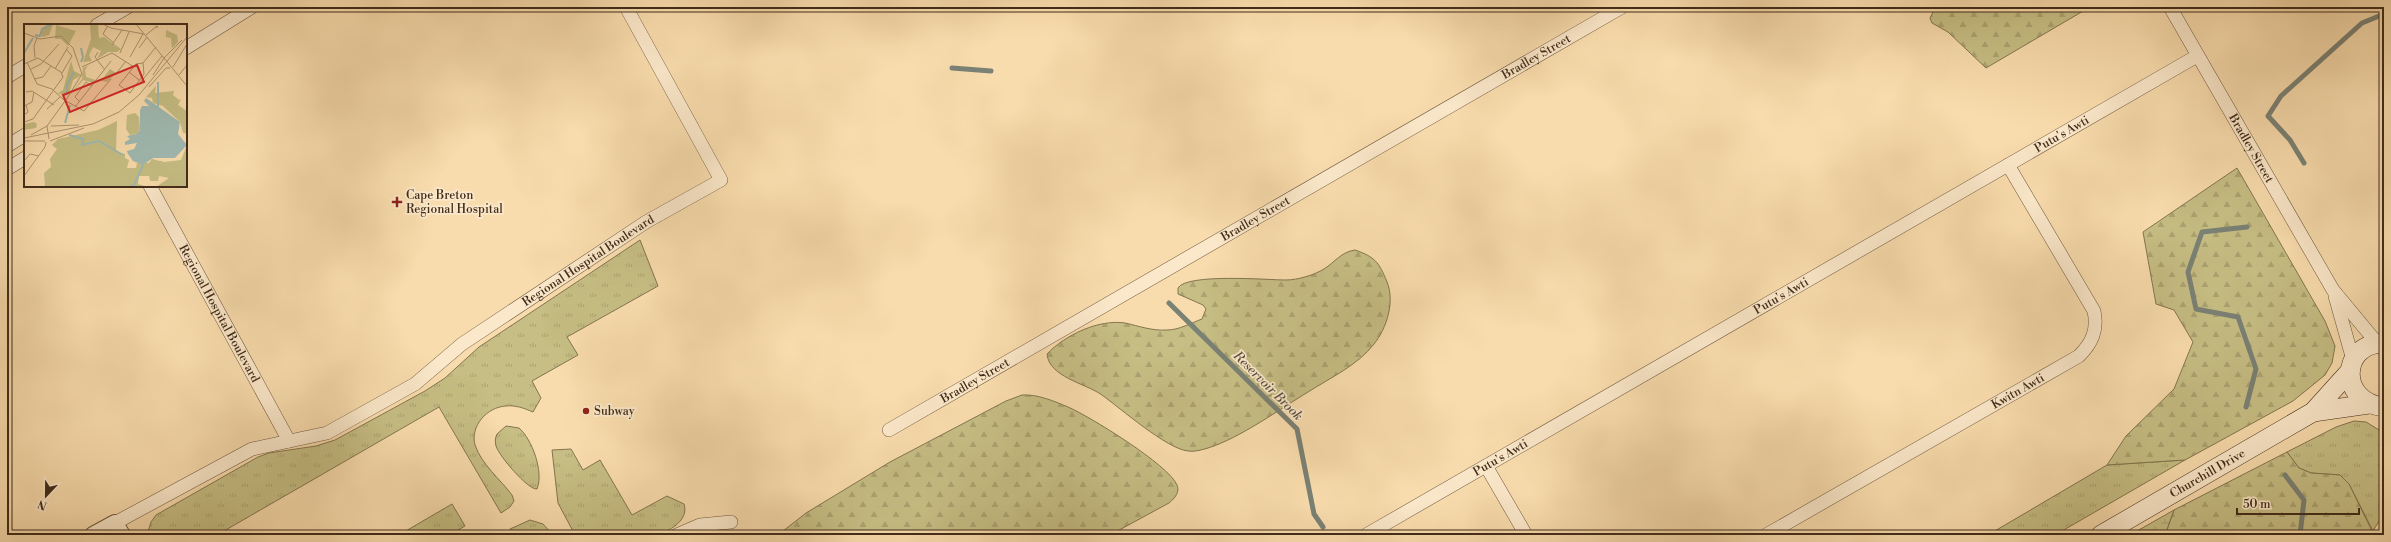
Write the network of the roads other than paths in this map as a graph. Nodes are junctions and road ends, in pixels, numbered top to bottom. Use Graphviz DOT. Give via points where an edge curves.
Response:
graph roads {
  1 [pos="128,7"];
  2 [pos="252,7"];
  3 [pos="626,7"];
  4 [pos="1622,7"];
  5 [pos="2170,7"];
  6 [pos="99,24"];
  7 [pos="187,47"];
  8 [pos="2197,56"];
  9 [pos="24,67"];
  10 [pos="7,77"];
  11 [pos="24,136"];
  12 [pos="7,146"];
  13 [pos="24,159"];
  14 [pos="2008,165"];
  15 [pos="7,169"];
  16 [pos="151,187"];
  17 [pos="2333,290"];
  18 [pos="2380,343"];
  19 [pos="2352,365"];
  20 [pos="2378,408"];
  21 [pos="2313,412"];
  22 [pos="890,430"];
  23 [pos="289,441"];
  24 [pos="1486,466"];
  25 [pos="731,522"];
  26 [pos="119,529"];
  27 [pos="93,535"];
  28 [pos="677,535"];
  29 [pos="1366,535"];
  30 [pos="1526,535"];
  31 [pos="1766,535"];
  32 [pos="2101,535"];
  1 -- 6 [label="street"];
  2 -- 7 [label="street"];
  3 -- 23 [label="street, Regional Hospital Boulevard" via="721,180 646,222 468,339 415,384 327,433"];
  4 -- 22 [label="street, Bradley Street"];
  5 -- 8 [label="street, Bradley Street"];
  8 -- 14 [label="street, Putu's Awti"];
  8 -- 17 [label="street, Bradley Street"];
  9 -- 10 [label="street"];
  11 -- 12 [label="street"];
  13 -- 15 [label="street"];
  14 -- 24 [label="street, Putu's Awti"];
  14 -- 31 [label="street, Kwitn Awti" via="2094,311 2095,330 2087,348 2079,356"];
  16 -- 23 [label="street, Regional Hospital Boulevard"];
  17 -- 18 [label="street, Bradley Street"];
  17 -- 19 [label="street, Bradley Street"];
  18 -- 19 [label="main road, Churchill Drive" via="2359,352"];
  19 -- 20 [label="main road" via="2354,391 2360,399"];
  19 -- 21 [label="main road, Churchill Drive"];
  20 -- 21 [label="main road, Churchill Drive"];
  21 -- 32 [label="main road, Churchill Drive"];
  23 -- 26 [label="street, Regional Hospital Boulevard" via="252,449"];
  24 -- 29 [label="street, Putu's Awti"];
  24 -- 30 [label="street"];
  25 -- 28 [label="street" via="700,525"];
  26 -- 27 [label="street"];
}
